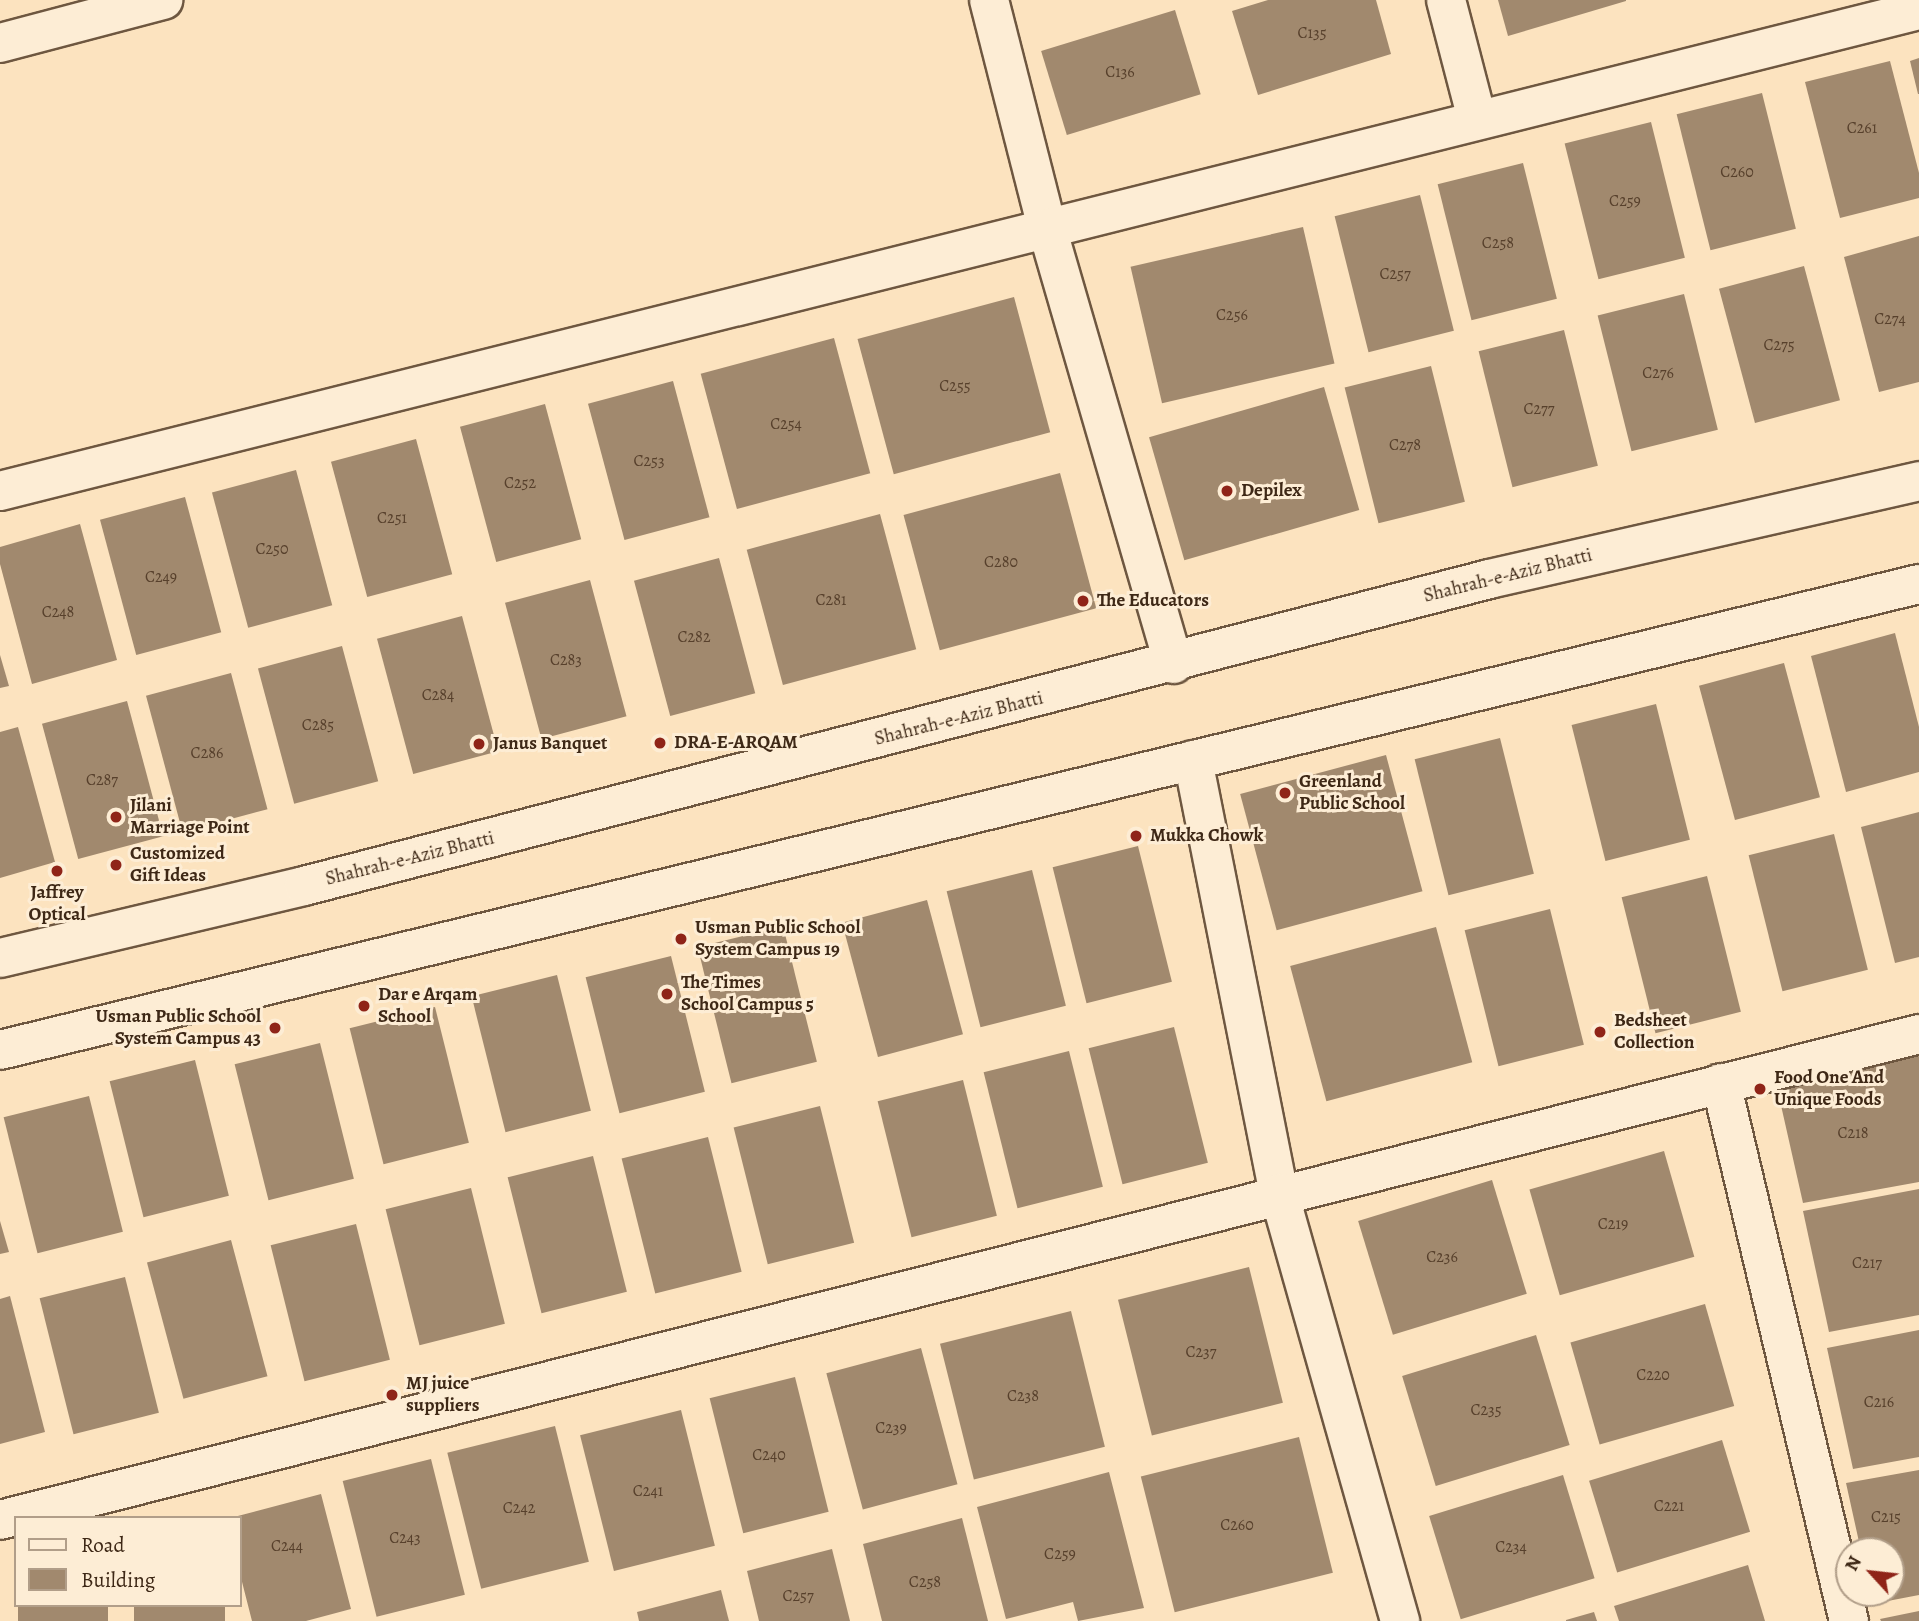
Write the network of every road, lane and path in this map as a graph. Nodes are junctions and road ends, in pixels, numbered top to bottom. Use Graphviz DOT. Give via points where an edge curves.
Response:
graph roads {
  1 [pos="163,0"];
  2 [pos="989,0"];
  3 [pos="1446,0"];
  4 [pos="1875,10"];
  5 [pos="1919,10"];
  6 [pos="0,43"];
  7 [pos="1477,119"];
  8 [pos="1047,228"];
  9 [pos="1919,481"];
  10 [pos="0,491"];
  11 [pos="1919,584"];
  12 [pos="1174,664"];
  13 [pos="1193,760"];
  14 [pos="0,958"];
  15 [pos="1919,1034"];
  16 [pos="0,1050"];
  17 [pos="1721,1083"];
  18 [pos="1279,1193"];
  19 [pos="16,1516"];
  20 [pos="1401,1621"];
  21 [pos="1849,1621"];
  1 -- 6 [label="street"];
  2 -- 8 [label="street"];
  3 -- 7 [label="street"];
  4 -- 5 [label="street"];
  4 -- 7 [label="street"];
  7 -- 8 [label="street"];
  8 -- 10 [label="street"];
  8 -- 12 [label="street"];
  9 -- 12 [label="street, Shahrah-e-Aziz Bhatti" via="1489,579"];
  11 -- 13 [label="street"];
  12 -- 14 [label="street, Shahrah-e-Aziz Bhatti" via="304,886"];
  13 -- 16 [label="street"];
  13 -- 18 [label="street"];
  15 -- 17 [label="street"];
  17 -- 18 [label="street"];
  17 -- 21 [label="street"];
  18 -- 19 [label="street"];
  18 -- 20 [label="street"];
}
